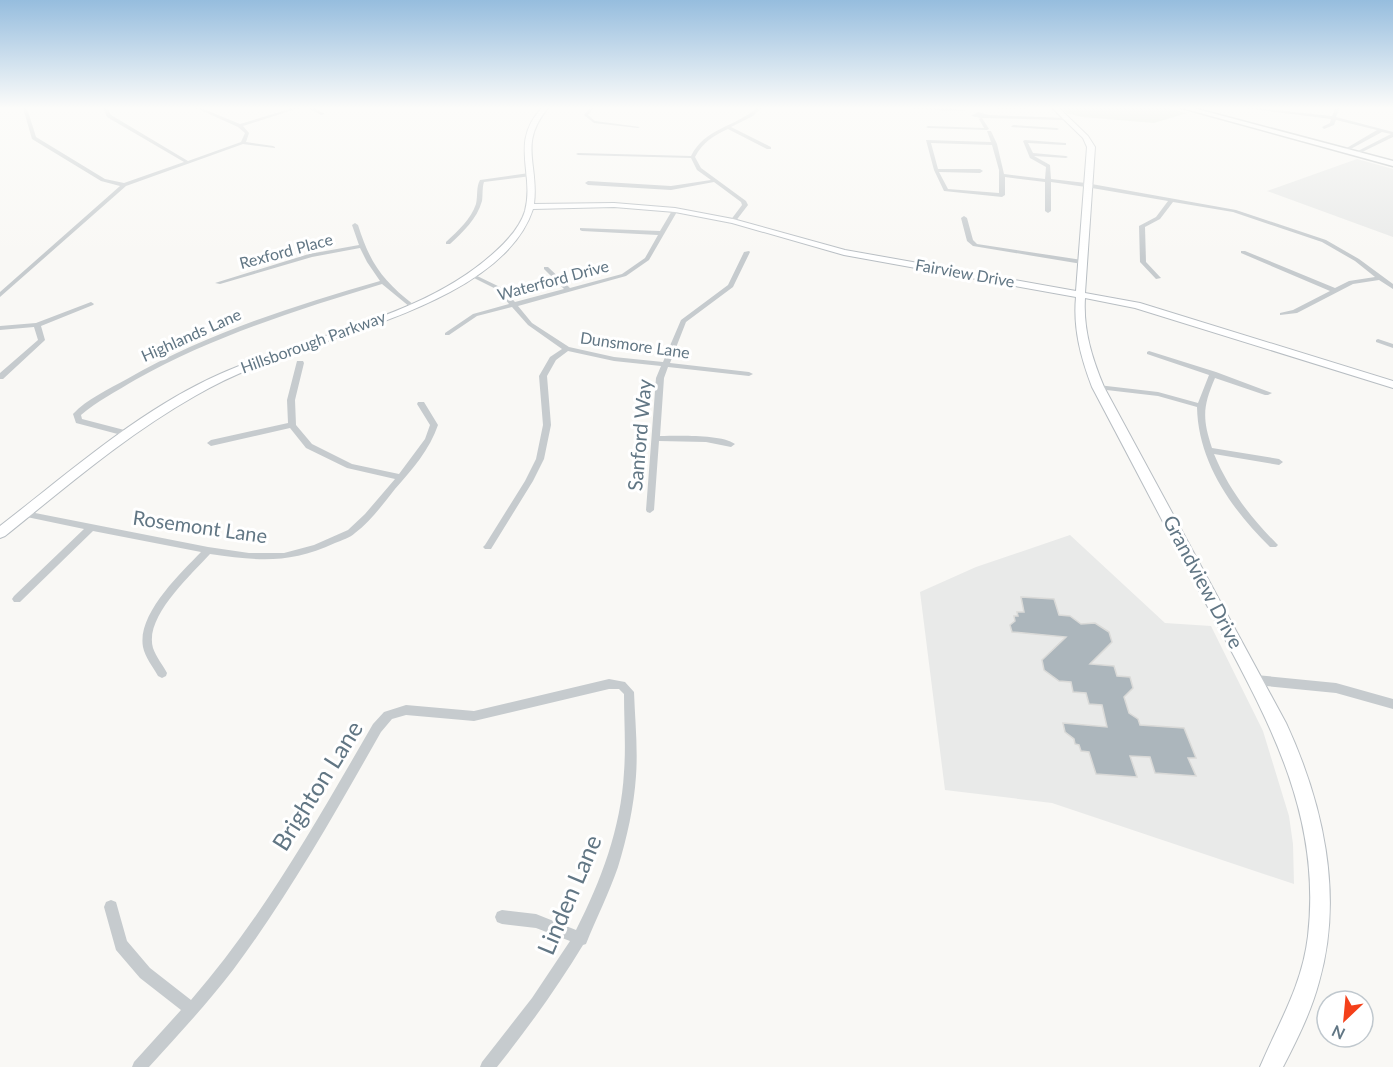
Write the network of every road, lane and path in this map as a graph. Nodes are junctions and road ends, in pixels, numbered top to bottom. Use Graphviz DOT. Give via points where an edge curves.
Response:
graph roads {
  1 [pos="693,157"];
  2 [pos="67,158"];
  3 [pos="181,158"];
  4 [pos="200,158"];
  5 [pos="528,158"];
  6 [pos="933,158"];
  7 [pos="999,158"];
  8 [pos="1036,158"];
  9 [pos="1088,158"];
  10 [pos="1378,158"];
  11 [pos="188,162"];
  12 [pos="1393,164"];
  13 [pos="936,170"];
  14 [pos="980,171"];
  15 [pos="529,175"];
  16 [pos="1004,175"];
  17 [pos="1047,179"];
  18 [pos="714,181"];
  19 [pos="588,183"];
  20 [pos="124,184"];
  21 [pos="1086,185"];
  22 [pos="1172,200"];
  23 [pos="530,207"];
  24 [pos="675,210"];
  25 [pos="1048,211"];
  26 [pos="964,218"];
  27 [pos="733,221"];
  28 [pos="355,225"];
  29 [pos="582,229"];
  30 [pos="661,233"];
  31 [pos="448,243"];
  32 [pos="361,246"];
  33 [pos="747,252"];
  34 [pos="1243,252"];
  35 [pos="1082,262"];
  36 [pos="546,268"];
  37 [pos="471,275"];
  38 [pos="1158,278"];
  39 [pos="1379,278"];
  40 [pos="381,282"];
  41 [pos="218,283"];
  42 [pos="11,285"];
  43 [pos="0,286"];
  44 [pos="1393,287"];
  45 [pos="569,290"];
  46 [pos="1334,290"];
  47 [pos="1080,293"];
  48 [pos="0,295"];
  49 [pos="514,303"];
  50 [pos="91,304"];
  51 [pos="412,306"];
  52 [pos="1282,314"];
  53 [pos="37,325"];
  54 [pos="0,328"];
  55 [pos="447,334"];
  56 [pos="1378,341"];
  57 [pos="1393,346"];
  58 [pos="567,349"];
  59 [pos="1149,353"];
  60 [pos="300,363"];
  61 [pos="665,365"];
  62 [pos="749,374"];
  63 [pos="1213,374"];
  64 [pos="0,377"];
  65 [pos="1393,385"];
  66 [pos="1098,387"];
  67 [pos="1268,393"];
  68 [pos="421,404"];
  69 [pos="1201,406"];
  70 [pos="292,425"];
  71 [pos="129,434"];
  72 [pos="655,438"];
  73 [pos="212,443"];
  74 [pos="731,444"];
  75 [pos="1208,450"];
  76 [pos="1279,462"];
  77 [pos="401,477"];
  78 [pos="650,510"];
  79 [pos="25,514"];
  80 [pos="90,528"];
  81 [pos="0,533"];
  82 [pos="1273,545"];
  83 [pos="488,547"];
  84 [pos="208,550"];
  85 [pos="17,599"];
  86 [pos="162,673"];
  87 [pos="1256,680"];
  88 [pos="621,685"];
  89 [pos="1393,704"];
  90 [pos="111,907"];
  91 [pos="502,917"];
  92 [pos="581,939"];
  93 [pos="192,1010"];
  94 [pos="139,1067"];
  95 [pos="487,1067"];
  96 [pos="1271,1067"];
  1 -- 18 [label="street" via="699,169"];
  2 -- 20 [label="street" via="103,180"];
  3 -- 11 [label="street"];
  4 -- 11 [label="street"];
  5 -- 15 [label="street, Hillsborough Parkway"];
  6 -- 13 [label="street"];
  7 -- 16 [label="street"];
  8 -- 17 [label="street" via="1048,166"];
  9 -- 21 [label="street, Grandview Drive"];
  10 -- 12 [label="main road"];
  11 -- 20 [label="street"];
  13 -- 14 [label="street"];
  13 -- 16 [label="street" via="946,190 1002,195"];
  15 -- 23 [label="street, Hillsborough Parkway"];
  15 -- 31 [label="street" via="483,181 482,197 469,225"];
  16 -- 17 [label="street"];
  17 -- 21 [label="street"];
  17 -- 25 [label="street"];
  18 -- 19 [label="street" via="671,188"];
  18 -- 27 [label="street" via="739,196 745,205"];
  20 -- 42 [label="street"];
  21 -- 22 [label="street"];
  21 -- 35 [label="street, Grandview Drive"];
  22 -- 38 [label="street" via="1158,218 1142,226 1143,262"];
  22 -- 39 [label="street" via="1234,211 1324,241"];
  23 -- 24 [label="street, Fairview Drive"];
  23 -- 37 [label="street, Hillsborough Parkway" via="509,243"];
  24 -- 27 [label="street, Fairview Drive"];
  24 -- 30 [label="street, Waterford Drive"];
  26 -- 35 [label="street" via="970,241 975,244"];
  27 -- 47 [label="street, Fairview Drive" via="844,252"];
  28 -- 32 [label="street"];
  29 -- 30 [label="street"];
  30 -- 45 [label="street, Waterford Drive" via="647,259 637,267 604,282"];
  32 -- 40 [label="street"];
  32 -- 41 [label="street, Rexford Place" via="311,255"];
  33 -- 61 [label="street, Sanford Way" via="731,286 683,321"];
  34 -- 46 [label="street"];
  35 -- 47 [label="street, Grandview Drive"];
  36 -- 45 [label="street"];
  37 -- 49 [label="street, Dunsmore Lane" via="500,289"];
  37 -- 51 [label="street, Hillsborough Parkway"];
  39 -- 44 [label="street"];
  39 -- 46 [label="street" via="1351,282"];
  40 -- 51 [label="street"];
  40 -- 71 [label="street, Highlands Lane" via="244,325 192,346 150,367 77,414 79,421"];
  42 -- 43 [label="street"];
  42 -- 48 [label="street"];
  45 -- 49 [label="street, Waterford Drive"];
  46 -- 52 [label="street" via="1295,312"];
  47 -- 65 [label="street, Fairview Drive" via="1179,317"];
  47 -- 66 [label="street, Grandview Drive" via="1081,336"];
  49 -- 55 [label="street, Waterford Drive" via="475,315"];
  49 -- 58 [label="street, Dunsmore Lane" via="530,324"];
  50 -- 53 [label="street"];
  51 -- 71 [label="street, Hillsborough Parkway" via="240,369 185,396"];
  53 -- 54 [label="street"];
  53 -- 64 [label="street" via="42,340"];
  56 -- 57 [label="street"];
  58 -- 61 [label="street, Dunsmore Lane"];
  58 -- 83 [label="street" via="553,359 543,376 547,425 540,459"];
  59 -- 63 [label="street"];
  60 -- 70 [label="street" via="291,400"];
  61 -- 62 [label="street, Dunsmore Lane"];
  61 -- 72 [label="street, Sanford Way" via="660,378"];
  63 -- 67 [label="street"];
  63 -- 69 [label="street"];
  66 -- 69 [label="street" via="1158,394"];
  66 -- 87 [label="street, Grandview Drive"];
  68 -- 77 [label="street, Rosemont Lane" via="434,425 429,440"];
  69 -- 75 [label="street"];
  70 -- 73 [label="street"];
  70 -- 77 [label="street" via="309,446 326,456 350,466"];
  71 -- 79 [label="street, Hillsborough Parkway"];
  72 -- 74 [label="street" via="706,439"];
  72 -- 78 [label="street, Sanford Way"];
  75 -- 76 [label="street"];
  75 -- 82 [label="street" via="1220,476"];
  77 -- 84 [label="street, Rosemont Lane" via="351,532 316,548 284,556"];
  79 -- 80 [label="street, Rosemont Lane"];
  79 -- 81 [label="street, Hillsborough Parkway"];
  80 -- 84 [label="street, Rosemont Lane"];
  80 -- 85 [label="street"];
  84 -- 86 [label="street" via="159,606 147,632 148,648"];
  87 -- 89 [label="street" via="1336,688"];
  87 -- 96 [label="street, Grandview Drive" via="1299,776 1316,834 1321,884 1312,971 1295,1020"];
  88 -- 92 [label="street, Linden Lane" via="629,692 629,789 620,838"];
  88 -- 93 [label="street, Brighton Lane" via="609,684 474,716 406,710 388,715 255,926"];
  90 -- 93 [label="street" via="121,945 145,973"];
  91 -- 92 [label="street" via="536,921"];
  92 -- 95 [label="street, Linden Lane" via="533,1012"];
  93 -- 94 [label="street, Brighton Lane"];
}
